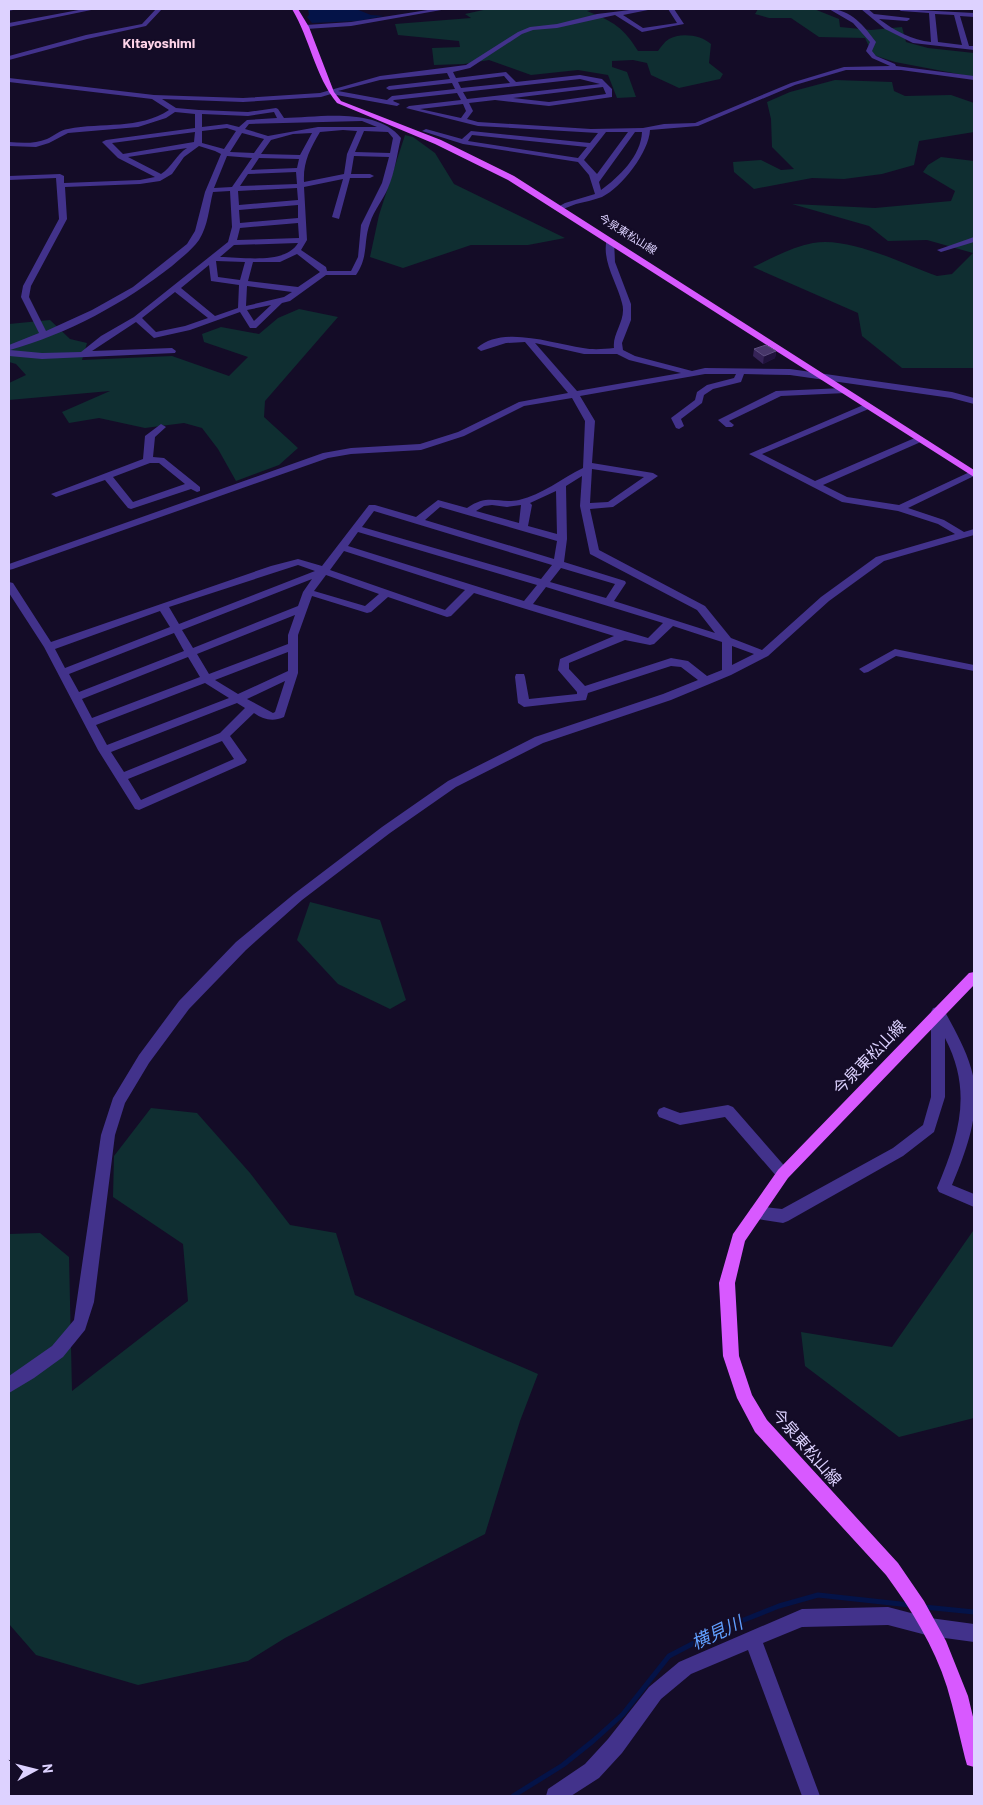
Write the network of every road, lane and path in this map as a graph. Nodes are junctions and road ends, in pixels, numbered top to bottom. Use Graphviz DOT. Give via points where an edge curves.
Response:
graph roads {
  1 [pos="9,9"];
  2 [pos="14,9"];
  3 [pos="93,9"];
  4 [pos="158,9"];
  5 [pos="295,9"];
  6 [pos="444,9"];
  7 [pos="650,9"];
  8 [pos="671,9"];
  9 [pos="832,9"];
  10 [pos="864,9"];
  11 [pos="901,9"];
  12 [pos="907,9"];
  13 [pos="932,12"];
  14 [pos="616,13"];
  15 [pos="956,14"];
  16 [pos="974,15"];
  17 [pos="873,16"];
  18 [pos="851,17"];
  19 [pos="907,19"];
  20 [pos="9,25"];
  21 [pos="306,27"];
  22 [pos="908,38"];
  23 [pos="935,45"];
  24 [pos="966,47"];
  25 [pos="974,48"];
  26 [pos="9,58"];
  27 [pos="901,68"];
  28 [pos="374,69"];
  29 [pos="449,71"];
  30 [pos="380,78"];
  31 [pos="974,78"];
  32 [pos="9,80"];
  33 [pos="454,80"];
  34 [pos="514,84"];
  35 [pos="605,86"];
  36 [pos="389,88"];
  37 [pos="458,90"];
  38 [pos="331,92"];
  39 [pos="154,97"];
  40 [pos="495,98"];
  41 [pos="391,100"];
  42 [pos="466,102"];
  43 [pos="409,108"];
  44 [pos="174,110"];
  45 [pos="199,112"];
  46 [pos="365,117"];
  47 [pos="282,120"];
  48 [pos="464,120"];
  49 [pos="478,124"];
  50 [pos="198,128"];
  51 [pos="240,129"];
  52 [pos="361,129"];
  53 [pos="318,130"];
  54 [pos="390,130"];
  55 [pos="426,130"];
  56 [pos="604,130"];
  57 [pos="633,130"];
  58 [pos="645,130"];
  59 [pos="472,133"];
  60 [pos="268,138"];
  61 [pos="464,142"];
  62 [pos="9,144"];
  63 [pos="198,144"];
  64 [pos="591,145"];
  65 [pos="224,153"];
  66 [pos="351,154"];
  67 [pos="393,155"];
  68 [pos="121,156"];
  69 [pos="256,156"];
  70 [pos="303,157"];
  71 [pos="580,160"];
  72 [pos="300,170"];
  73 [pos="245,172"];
  74 [pos="347,176"];
  75 [pos="370,176"];
  76 [pos="162,177"];
  77 [pos="9,178"];
  78 [pos="595,182"];
  79 [pos="60,185"];
  80 [pos="299,186"];
  81 [pos="210,190"];
  82 [pos="234,190"];
  83 [pos="599,195"];
  84 [pos="301,202"];
  85 [pos="234,208"];
  86 [pos="558,209"];
  87 [pos="336,217"];
  88 [pos="302,220"];
  89 [pos="236,226"];
  90 [pos="974,239"];
  91 [pos="303,240"];
  92 [pos="610,240"];
  93 [pos="232,243"];
  94 [pos="941,250"];
  95 [pos="297,251"];
  96 [pos="212,259"];
  97 [pos="250,260"];
  98 [pos="324,273"];
  99 [pos="243,283"];
  100 [pos="176,288"];
  101 [pos="300,290"];
  102 [pos="279,302"];
  103 [pos="242,309"];
  104 [pos="139,317"];
  105 [pos="214,319"];
  106 [pos="44,334"];
  107 [pos="527,340"];
  108 [pos="9,348"];
  109 [pos="481,348"];
  110 [pos="172,351"];
  111 [pos="619,351"];
  112 [pos="9,353"];
  113 [pos="82,355"];
  114 [pos="741,371"];
  115 [pos="693,374"];
  116 [pos="821,376"];
  117 [pos="843,390"];
  118 [pos="574,394"];
  119 [pos="974,401"];
  120 [pos="868,406"];
  121 [pos="729,425"];
  122 [pos="679,426"];
  123 [pos="161,427"];
  124 [pos="920,439"];
  125 [pos="148,460"];
  126 [pos="586,467"];
  127 [pos="973,473"];
  128 [pos="107,476"];
  129 [pos="815,484"];
  130 [pos="192,485"];
  131 [pos="561,485"];
  132 [pos="56,494"];
  133 [pos="208,498"];
  134 [pos="523,502"];
  135 [pos="585,506"];
  136 [pos="900,508"];
  137 [pos="468,512"];
  138 [pos="418,521"];
  139 [pos="523,527"];
  140 [pos="357,529"];
  141 [pos="974,532"];
  142 [pos="963,535"];
  143 [pos="562,539"];
  144 [pos="343,548"];
  145 [pos="558,563"];
  146 [pos="9,567"];
  147 [pos="324,571"];
  148 [pos="542,584"];
  149 [pos="9,586"];
  150 [pos="473,588"];
  151 [pos="308,592"];
  152 [pos="387,592"];
  153 [pos="608,602"];
  154 [pos="527,604"];
  155 [pos="163,606"];
  156 [pos="303,608"];
  157 [pos="670,623"];
  158 [pos="177,629"];
  159 [pos="624,636"];
  160 [pos="727,640"];
  161 [pos="293,646"];
  162 [pos="48,647"];
  163 [pos="190,653"];
  164 [pos="764,654"];
  165 [pos="974,668"];
  166 [pos="864,669"];
  167 [pos="728,672"];
  168 [pos="62,673"];
  169 [pos="293,673"];
  170 [pos="520,677"];
  171 [pos="206,679"];
  172 [pos="706,681"];
  173 [pos="583,691"];
  174 [pos="75,698"];
  175 [pos="239,698"];
  176 [pos="253,707"];
  177 [pos="90,723"];
  178 [pos="224,736"];
  179 [pos="104,750"];
  180 [pos="120,778"];
  181 [pos="974,977"];
  182 [pos="938,1012"];
  183 [pos="664,1113"];
  184 [pos="783,1174"];
  185 [pos="974,1201"];
  186 [pos="756,1213"];
  187 [pos="9,1385"];
  188 [pos="930,1627"];
  189 [pos="974,1633"];
  190 [pos="753,1639"];
  191 [pos="974,1758"];
  192 [pos="555,1796"];
  193 [pos="812,1796"];
  1 -- 2 [label="street"];
  3 -- 20 [label="street"];
  4 -- 26 [label="street" via="144,25"];
  5 -- 21 [label="main road"];
  6 -- 21 [label="street" via="351,24"];
  7 -- 14 [label="street"];
  8 -- 14 [label="street" via="681,24 642,30"];
  9 -- 18 [label="street"];
  10 -- 17 [label="street"];
  11 -- 12 [label="street"];
  12 -- 13 [label="street"];
  12 -- 19 [label="street"];
  13 -- 15 [label="street"];
  13 -- 23 [label="street"];
  14 -- 29 [label="street" via="526,30 475,64"];
  15 -- 16 [label="street"];
  15 -- 24 [label="street"];
  17 -- 18 [label="street"];
  17 -- 19 [label="street"];
  17 -- 22 [label="street" via="886,28"];
  18 -- 27 [label="street" via="873,42 869,51 874,57"];
  19 -- 22 [label="street"];
  21 -- 38 [label="main road"];
  22 -- 23 [label="street"];
  23 -- 24 [label="street"];
  24 -- 25 [label="street"];
  27 -- 31 [label="street"];
  27 -- 58 [label="street" via="846,68 829,72 784,87 696,125"];
  28 -- 30 [label="street"];
  29 -- 30 [label="street"];
  29 -- 33 [label="street"];
  30 -- 36 [label="street"];
  30 -- 38 [label="street"];
  32 -- 39 [label="street"];
  33 -- 34 [label="street" via="506,74"];
  33 -- 36 [label="street"];
  33 -- 37 [label="street"];
  34 -- 35 [label="street" via="580,77 600,80"];
  34 -- 37 [label="street"];
  35 -- 40 [label="street"];
  35 -- 40 [label="street" via="610,96 559,103"];
  36 -- 41 [label="street"];
  37 -- 41 [label="street"];
  37 -- 42 [label="street"];
  38 -- 39 [label="street" via="243,100"];
  38 -- 41 [label="street"];
  38 -- 46 [label="main road, 今泉東松山線" via="339,102"];
  39 -- 44 [label="street"];
  40 -- 42 [label="street"];
  41 -- 43 [label="street"];
  42 -- 43 [label="street"];
  42 -- 48 [label="street" via="470,111"];
  43 -- 48 [label="street"];
  44 -- 45 [label="street"];
  44 -- 62 [label="street" via="166,118 144,123 66,131 43,143"];
  45 -- 47 [label="street" via="248,114 276,110"];
  45 -- 50 [label="street"];
  46 -- 47 [label="street"];
  46 -- 54 [label="street"];
  46 -- 86 [label="main road, 今泉東松山線" via="475,159 512,178"];
  47 -- 51 [label="street" via="247,122"];
  48 -- 49 [label="street"];
  49 -- 56 [label="street"];
  49 -- 59 [label="street"];
  50 -- 51 [label="street" via="227,126"];
  50 -- 63 [label="street"];
  50 -- 68 [label="street" via="106,142"];
  51 -- 60 [label="street"];
  51 -- 65 [label="street"];
  52 -- 53 [label="street"];
  52 -- 54 [label="street"];
  52 -- 66 [label="street"];
  53 -- 60 [label="street"];
  53 -- 70 [label="street"];
  54 -- 67 [label="street" via="397,138"];
  55 -- 61 [label="street"];
  56 -- 57 [label="street"];
  56 -- 64 [label="street"];
  57 -- 58 [label="street"];
  57 -- 78 [label="street"];
  58 -- 83 [label="street" via="647,135 642,148 619,177"];
  59 -- 61 [label="street"];
  59 -- 64 [label="street"];
  60 -- 69 [label="street"];
  61 -- 71 [label="street"];
  63 -- 65 [label="street"];
  63 -- 68 [label="street"];
  63 -- 76 [label="street" via="182,155"];
  64 -- 71 [label="street"];
  65 -- 69 [label="street"];
  65 -- 81 [label="street"];
  66 -- 67 [label="street"];
  66 -- 74 [label="street"];
  67 -- 98 [label="street" via="384,190 368,216 363,238 364,252 358,267 353,273"];
  68 -- 76 [label="street"];
  69 -- 70 [label="street"];
  69 -- 73 [label="street"];
  70 -- 72 [label="street"];
  71 -- 78 [label="street" via="593,174"];
  72 -- 73 [label="street"];
  72 -- 80 [label="street"];
  73 -- 82 [label="street"];
  74 -- 75 [label="street"];
  74 -- 80 [label="street"];
  74 -- 87 [label="street"];
  76 -- 79 [label="street" via="140,182"];
  77 -- 79 [label="street" via="60,176"];
  78 -- 83 [label="street"];
  79 -- 106 [label="street" via="63,219 27,286 25,297"];
  80 -- 82 [label="street"];
  80 -- 84 [label="street"];
  81 -- 82 [label="street"];
  81 -- 106 [label="street" via="197,237 182,254 153,278 117,300"];
  82 -- 85 [label="street"];
  83 -- 86 [label="street"];
  84 -- 85 [label="street"];
  84 -- 88 [label="street"];
  85 -- 89 [label="street"];
  86 -- 92 [label="main road, 今泉東松山線"];
  88 -- 89 [label="street"];
  88 -- 91 [label="street"];
  89 -- 93 [label="street"];
  90 -- 94 [label="street"];
  91 -- 93 [label="street"];
  91 -- 95 [label="street"];
  92 -- 111 [label="street" via="611,262 627,304"];
  92 -- 116 [label="main road, 今泉東松山線"];
  93 -- 96 [label="street"];
  95 -- 97 [label="street" via="280,260"];
  95 -- 98 [label="street"];
  96 -- 97 [label="street"];
  96 -- 99 [label="street" via="214,279"];
  96 -- 100 [label="street"];
  97 -- 99 [label="street"];
  98 -- 101 [label="street"];
  99 -- 101 [label="street"];
  99 -- 103 [label="street"];
  100 -- 104 [label="street"];
  100 -- 105 [label="street"];
  101 -- 102 [label="street"];
  102 -- 103 [label="street"];
  102 -- 103 [label="street" via="253,326"];
  103 -- 105 [label="street"];
  104 -- 105 [label="street" via="154,335"];
  104 -- 113 [label="street"];
  106 -- 108 [label="street"];
  107 -- 109 [label="street" via="504,340"];
  107 -- 111 [label="street" via="586,351"];
  107 -- 118 [label="street"];
  110 -- 113 [label="street"];
  111 -- 115 [label="street" via="632,358"];
  112 -- 113 [label="street"];
  114 -- 115 [label="street"];
  114 -- 116 [label="street"];
  114 -- 122 [label="street" via="738,380 710,387 700,394 699,401 676,418"];
  115 -- 118 [label="street"];
  116 -- 117 [label="main road, 今泉東松山線"];
  116 -- 119 [label="street"];
  117 -- 120 [label="main road, 今泉東松山線"];
  117 -- 121 [label="street" via="779,393 723,420"];
  118 -- 126 [label="street" via="590,421"];
  118 -- 133 [label="street" via="522,404 443,441 421,447 326,455"];
  120 -- 124 [label="main road, 今泉東松山線"];
  120 -- 129 [label="street" via="754,454"];
  123 -- 125 [label="street" via="150,436"];
  124 -- 127 [label="main road, 今泉東松山線"];
  124 -- 129 [label="street"];
  125 -- 128 [label="street"];
  125 -- 130 [label="street" via="161,460"];
  126 -- 131 [label="street"];
  126 -- 135 [label="street"];
  126 -- 135 [label="street" via="653,476 610,505"];
  127 -- 136 [label="street"];
  128 -- 130 [label="street" via="130,506"];
  128 -- 132 [label="street"];
  129 -- 136 [label="street" via="845,500"];
  130 -- 133 [label="street"];
  131 -- 134 [label="street"];
  131 -- 143 [label="street"];
  133 -- 146 [label="street"];
  134 -- 137 [label="street" via="481,503"];
  134 -- 139 [label="street" via="527,505"];
  135 -- 160 [label="street" via="594,552 701,608"];
  136 -- 142 [label="street" via="941,522"];
  137 -- 138 [label="street" via="438,503"];
  137 -- 139 [label="street"];
  138 -- 140 [label="street" via="372,507"];
  138 -- 145 [label="street"];
  139 -- 143 [label="street"];
  140 -- 144 [label="street"];
  140 -- 148 [label="street"];
  141 -- 142 [label="street"];
  142 -- 164 [label="street" via="880,559 825,599"];
  143 -- 145 [label="street"];
  144 -- 147 [label="street"];
  144 -- 150 [label="street"];
  145 -- 148 [label="street"];
  145 -- 153 [label="street" via="620,583"];
  147 -- 151 [label="street"];
  147 -- 152 [label="street"];
  147 -- 155 [label="street" via="298,562"];
  147 -- 158 [label="street"];
  148 -- 153 [label="street"];
  148 -- 154 [label="street"];
  149 -- 162 [label="street"];
  150 -- 152 [label="street" via="447,614"];
  150 -- 154 [label="street"];
  151 -- 152 [label="street" via="367,610"];
  151 -- 156 [label="street"];
  153 -- 157 [label="street"];
  154 -- 159 [label="street"];
  155 -- 158 [label="street"];
  155 -- 162 [label="street"];
  156 -- 161 [label="street" via="298,617"];
  156 -- 163 [label="street"];
  157 -- 159 [label="street" via="650,642"];
  157 -- 160 [label="street"];
  158 -- 163 [label="street"];
  158 -- 168 [label="street"];
  159 -- 173 [label="street" via="564,661 563,670"];
  160 -- 164 [label="street"];
  160 -- 167 [label="street"];
  161 -- 169 [label="street"];
  161 -- 171 [label="street"];
  162 -- 168 [label="street"];
  163 -- 171 [label="street"];
  163 -- 174 [label="street"];
  164 -- 167 [label="street"];
  165 -- 166 [label="street" via="895,652"];
  167 -- 172 [label="street"];
  168 -- 174 [label="street"];
  169 -- 175 [label="street"];
  169 -- 176 [label="street" via="280,714 274,717 265,715"];
  170 -- 173 [label="street" via="524,703 582,697"];
  171 -- 175 [label="street"];
  171 -- 177 [label="street"];
  172 -- 173 [label="street" via="684,664 671,662"];
  172 -- 187 [label="street" via="667,698 538,740 452,784 298,897 241,946 184,1005 144,1059 118,1102 108,1134 86,1302 80,1324 62,1347"];
  174 -- 177 [label="street"];
  175 -- 176 [label="street"];
  175 -- 179 [label="street"];
  176 -- 178 [label="street"];
  177 -- 179 [label="street"];
  178 -- 180 [label="street"];
  178 -- 180 [label="street" via="241,760 139,806"];
  179 -- 180 [label="street"];
  181 -- 182 [label="main road, 今泉東松山線"];
  182 -- 184 [label="main road, 今泉東松山線"];
  182 -- 185 [label="street" via="966,1073 968,1100 966,1124 957,1158 944,1188"];
  182 -- 186 [label="street" via="938,1097 929,1128 898,1152 783,1216"];
  183 -- 184 [label="street" via="680,1119 728,1110"];
  184 -- 186 [label="main road, 今泉東松山線"];
  186 -- 188 [label="main road, 今泉東松山線" via="738,1240 727,1284 731,1356 745,1398 761,1426 892,1569"];
  188 -- 189 [label="street"];
  188 -- 190 [label="street" via="888,1616 802,1618"];
  188 -- 191 [label="main road, 今泉東松山線" via="952,1677"];
  190 -- 192 [label="street" via="685,1668 655,1693 592,1771"];
  190 -- 193 [label="street"];
}
